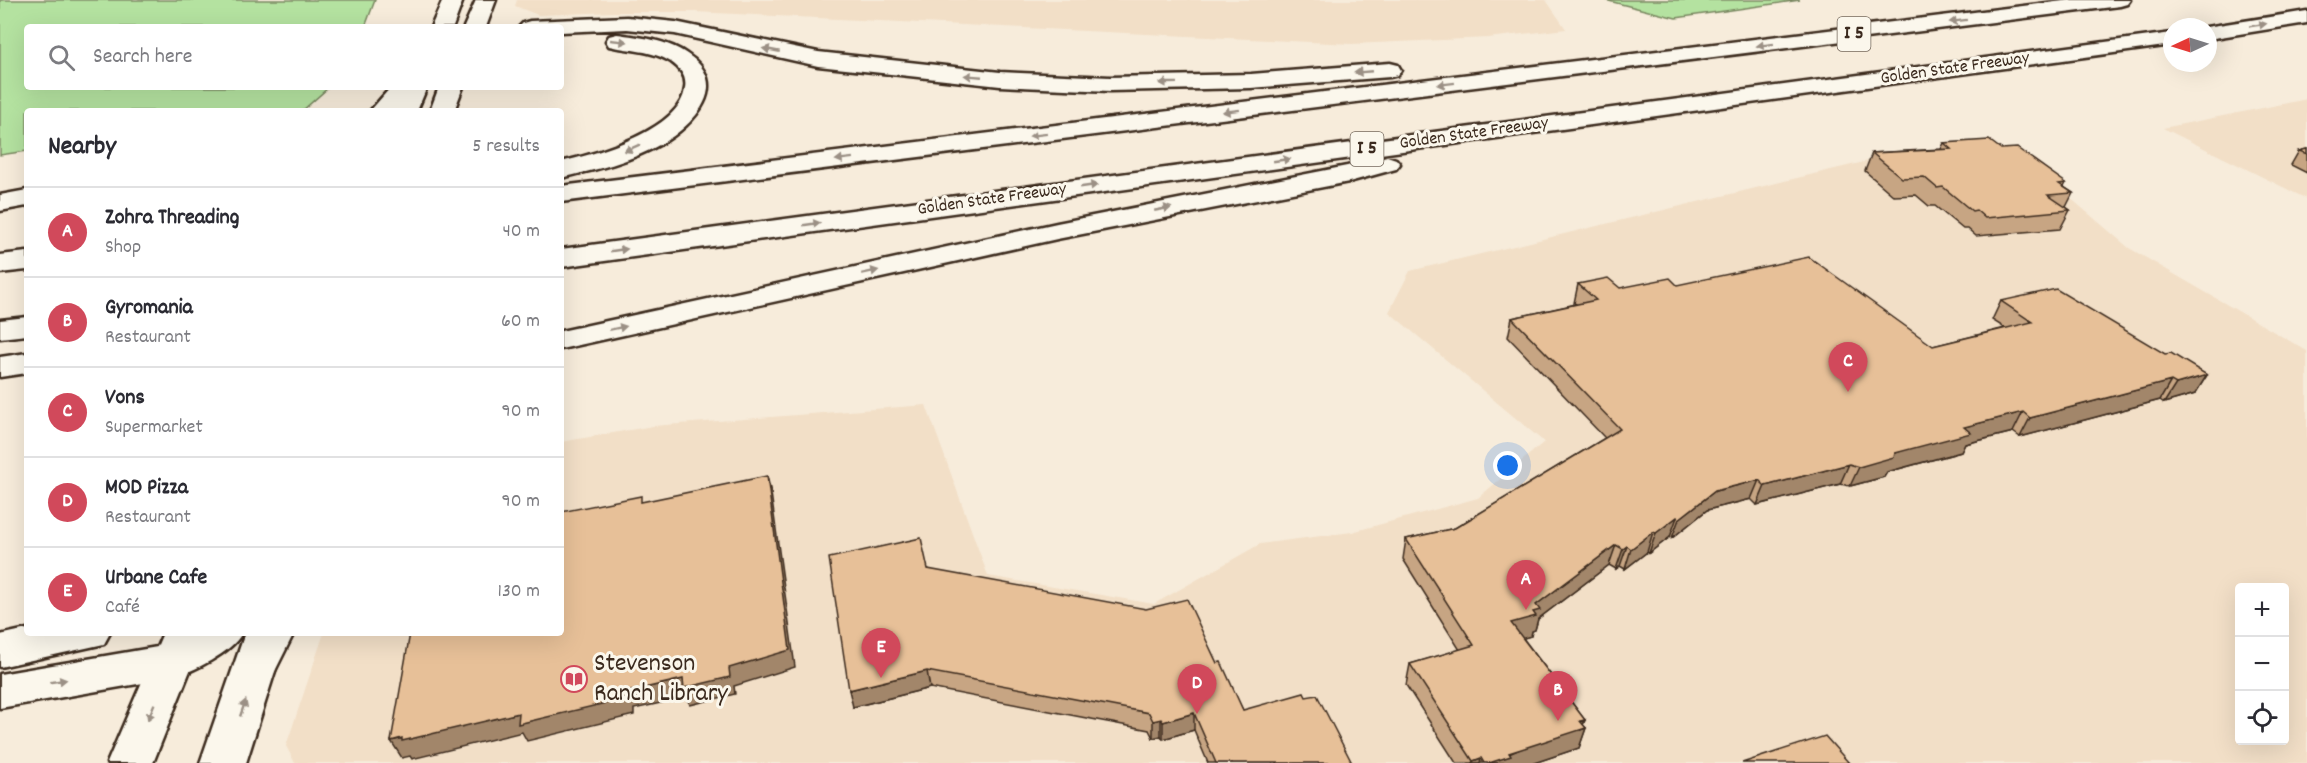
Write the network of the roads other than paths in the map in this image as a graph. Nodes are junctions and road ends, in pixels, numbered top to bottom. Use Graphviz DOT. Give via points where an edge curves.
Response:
graph roads {
  1 [pos="453,0"];
  2 [pos="486,0"];
  3 [pos="2121,0"];
  4 [pos="2307,17"];
  5 [pos="443,24"];
  6 [pos="476,24"];
  7 [pos="564,24"];
  8 [pos="2217,32"];
  9 [pos="564,40"];
  10 [pos="2163,40"];
  11 [pos="1587,66"];
  12 [pos="401,90"];
  13 [pos="414,90"];
  14 [pos="450,90"];
  15 [pos="385,108"];
  16 [pos="406,108"];
  17 [pos="443,108"];
  18 [pos="1539,125"];
  19 [pos="564,169"];
  20 [pos="564,194"];
  21 [pos="24,199"];
  22 [pos="0,203"];
  23 [pos="24,241"];
  24 [pos="0,244"];
  25 [pos="564,258"];
  26 [pos="24,261"];
  27 [pos="0,264"];
  28 [pos="24,326"];
  29 [pos="0,329"];
  30 [pos="564,339"];
  31 [pos="24,363"];
  32 [pos="0,367"];
  33 [pos="74,636"];
  34 [pos="212,636"];
  35 [pos="266,644"];
  36 [pos="178,647"];
  37 [pos="0,651"];
  38 [pos="0,691"];
  39 [pos="130,763"];
  40 [pos="223,763"];
  1 -- 5 [label="main road"];
  2 -- 6 [label="main road"];
  3 -- 11 [label="main road, I 5, one-way"];
  8 -- 4 [label="main road, one-way"];
  11 -- 7 [label="main road, one-way" via="1463,64 1251,81 1110,84 1000,79 829,60 675,28 627,23"];
  9 -- 19 [label="main road, one-way" via="647,45 690,65 698,79 698,95 687,113 662,133 631,149"];
  10 -- 18 [label="main road, Golden State Freeway / I 5"];
  11 -- 20 [label="main road, I 5, one-way"];
  12 -- 15 [label="main road"];
  13 -- 16 [label="main road"];
  14 -- 17 [label="main road"];
  25 -- 18 [label="main road, Golden State Freeway / I 5, one-way"];
  30 -- 18 [label="main road, one-way" via="1079,226 1349,174"];
  21 -- 22 [label="main road"];
  23 -- 24 [label="main road"];
  26 -- 27 [label="main road"];
  28 -- 29 [label="main road"];
  31 -- 32 [label="main road"];
  33 -- 37 [label="main road"];
  34 -- 36 [label="main road"];
  40 -- 35 [label="main road, one-way"];
  38 -- 36 [label="main road, one-way"];
  36 -- 39 [label="main road, one-way"];
}
